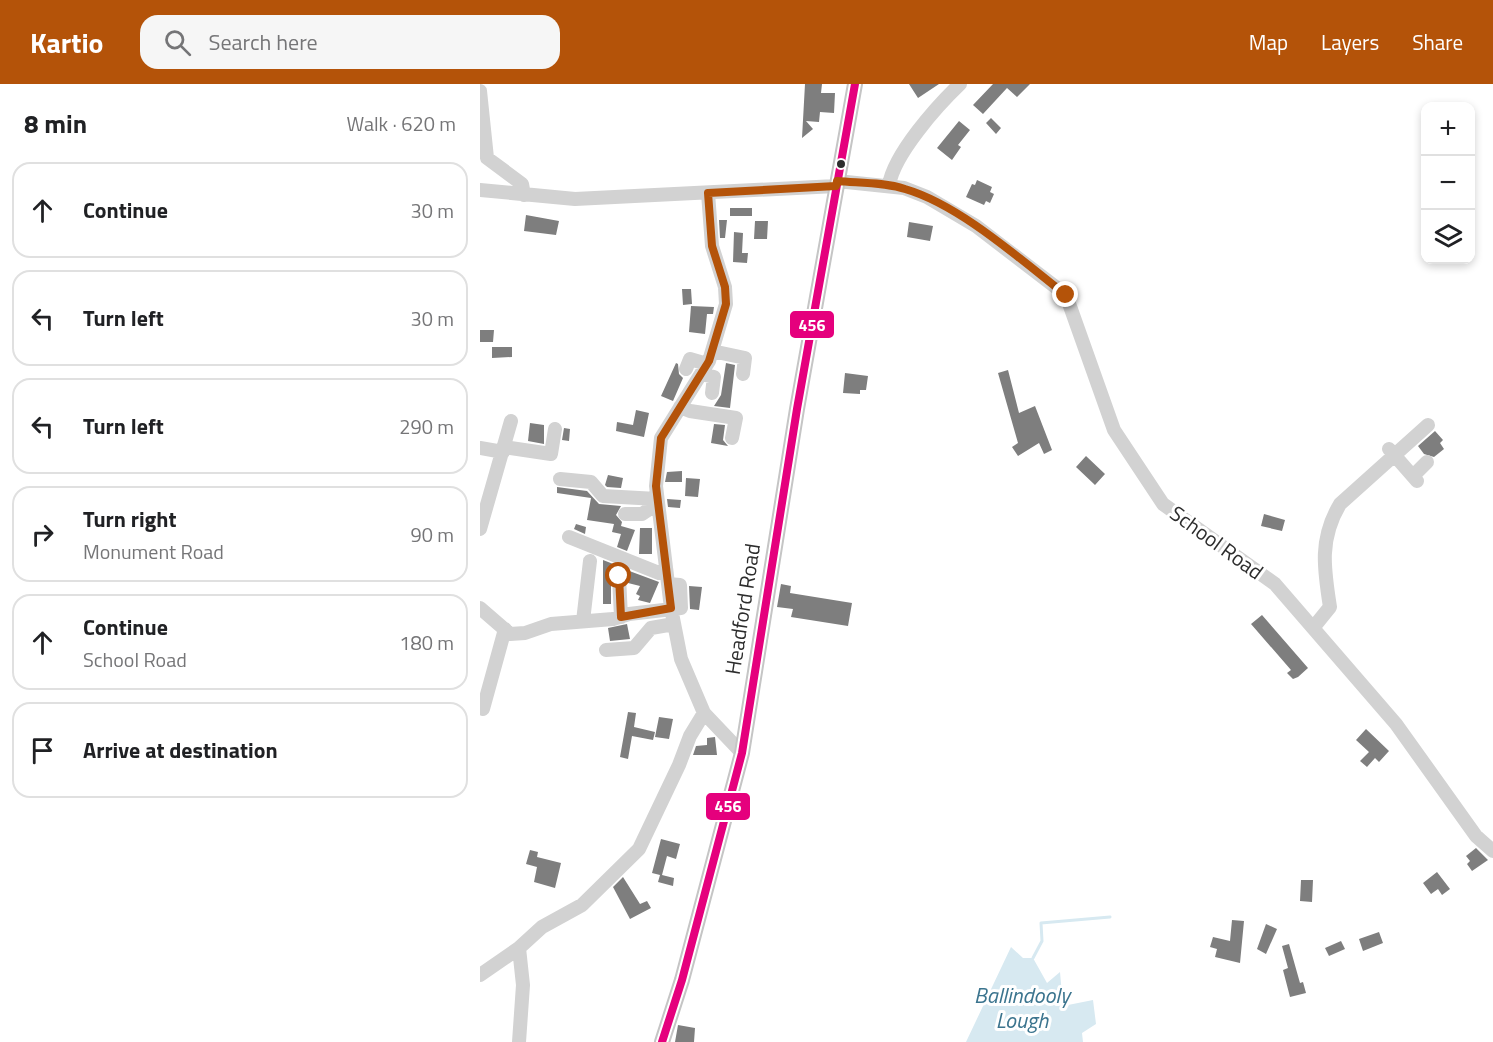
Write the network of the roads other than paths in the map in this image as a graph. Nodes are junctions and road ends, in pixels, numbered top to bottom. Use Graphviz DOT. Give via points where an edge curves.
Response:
graph roads {
  1 [pos="855,84"];
  2 [pos="960,84"];
  3 [pos="480,92"];
  4 [pos="837,181"];
  5 [pos="889,186"];
  6 [pos="480,190"];
  7 [pos="708,193"];
  8 [pos="524,195"];
  9 [pos="706,363"];
  10 [pos="686,369"];
  11 [pos="743,374"];
  12 [pos="712,393"];
  13 [pos="680,407"];
  14 [pos="510,421"];
  15 [pos="1428,425"];
  16 [pos="555,429"];
  17 [pos="646,434"];
  18 [pos="661,438"];
  19 [pos="732,438"];
  20 [pos="480,448"];
  21 [pos="504,449"];
  22 [pos="1392,453"];
  23 [pos="1427,462"];
  24 [pos="560,479"];
  25 [pos="484,493"];
  26 [pos="658,504"];
  27 [pos="625,514"];
  28 [pos="480,529"];
  29 [pos="569,537"];
  30 [pos="590,561"];
  31 [pos="619,576"];
  32 [pos="667,578"];
  33 [pos="480,608"];
  34 [pos="671,608"];
  35 [pos="621,617"];
  36 [pos="582,621"];
  37 [pos="674,624"];
  38 [pos="1313,628"];
  39 [pos="505,629"];
  40 [pos="606,650"];
  41 [pos="483,709"];
  42 [pos="704,713"];
  43 [pos="742,753"];
  44 [pos="1493,851"];
  45 [pos="519,948"];
  46 [pos="480,975"];
  47 [pos="519,1042"];
  48 [pos="662,1042"];
  1 -- 4 [label="main road, Headford Road"];
  2 -- 5 [label="street" via="899,156"];
  3 -- 8 [label="street" via="485,153 492,163 522,184"];
  4 -- 5 [label="street, School Road"];
  4 -- 7 [label="street, School Road"];
  4 -- 43 [label="main road, Headford Road"];
  5 -- 38 [label="street, School Road" via="927,197 976,226 1066,295 1114,430 1163,504 1275,584"];
  6 -- 8 [label="street, School Road"];
  7 -- 8 [label="street, School Road" via="575,199"];
  7 -- 9 [label="street" via="712,246 725,287 726,304"];
  9 -- 10 [label="street" via="690,359"];
  9 -- 11 [label="street" via="745,358"];
  9 -- 12 [label="street" via="714,377"];
  9 -- 13 [label="street"];
  13 -- 18 [label="street"];
  13 -- 19 [label="street" via="736,418"];
  14 -- 21 [label="street"];
  15 -- 22 [label="street"];
  16 -- 21 [label="street" via="551,454"];
  17 -- 18 [label="street"];
  18 -- 26 [label="street"];
  20 -- 21 [label="street"];
  21 -- 25 [label="street"];
  22 -- 23 [label="street" via="1415,479"];
  22 -- 38 [label="street" via="1340,504 1333,516 1323,551 1330,607"];
  24 -- 26 [label="street" via="591,482 603,496"];
  25 -- 28 [label="street"];
  26 -- 27 [label="street" via="642,514"];
  26 -- 32 [label="street"];
  29 -- 32 [label="street"];
  30 -- 36 [label="street"];
  31 -- 35 [label="street"];
  32 -- 34 [label="street"];
  33 -- 39 [label="street"];
  34 -- 35 [label="street"];
  34 -- 37 [label="street"];
  35 -- 36 [label="street"];
  36 -- 39 [label="street" via="551,624 525,633 510,634"];
  37 -- 40 [label="street" via="651,628 634,648"];
  37 -- 42 [label="street" via="681,659"];
  38 -- 44 [label="street, School Road" via="1396,724 1476,836"];
  39 -- 41 [label="street"];
  42 -- 43 [label="street"];
  42 -- 45 [label="street" via="639,849 582,904 542,927"];
  43 -- 48 [label="main road, Headford Road"];
  45 -- 46 [label="street"];
  45 -- 47 [label="street" via="523,985"];
}
